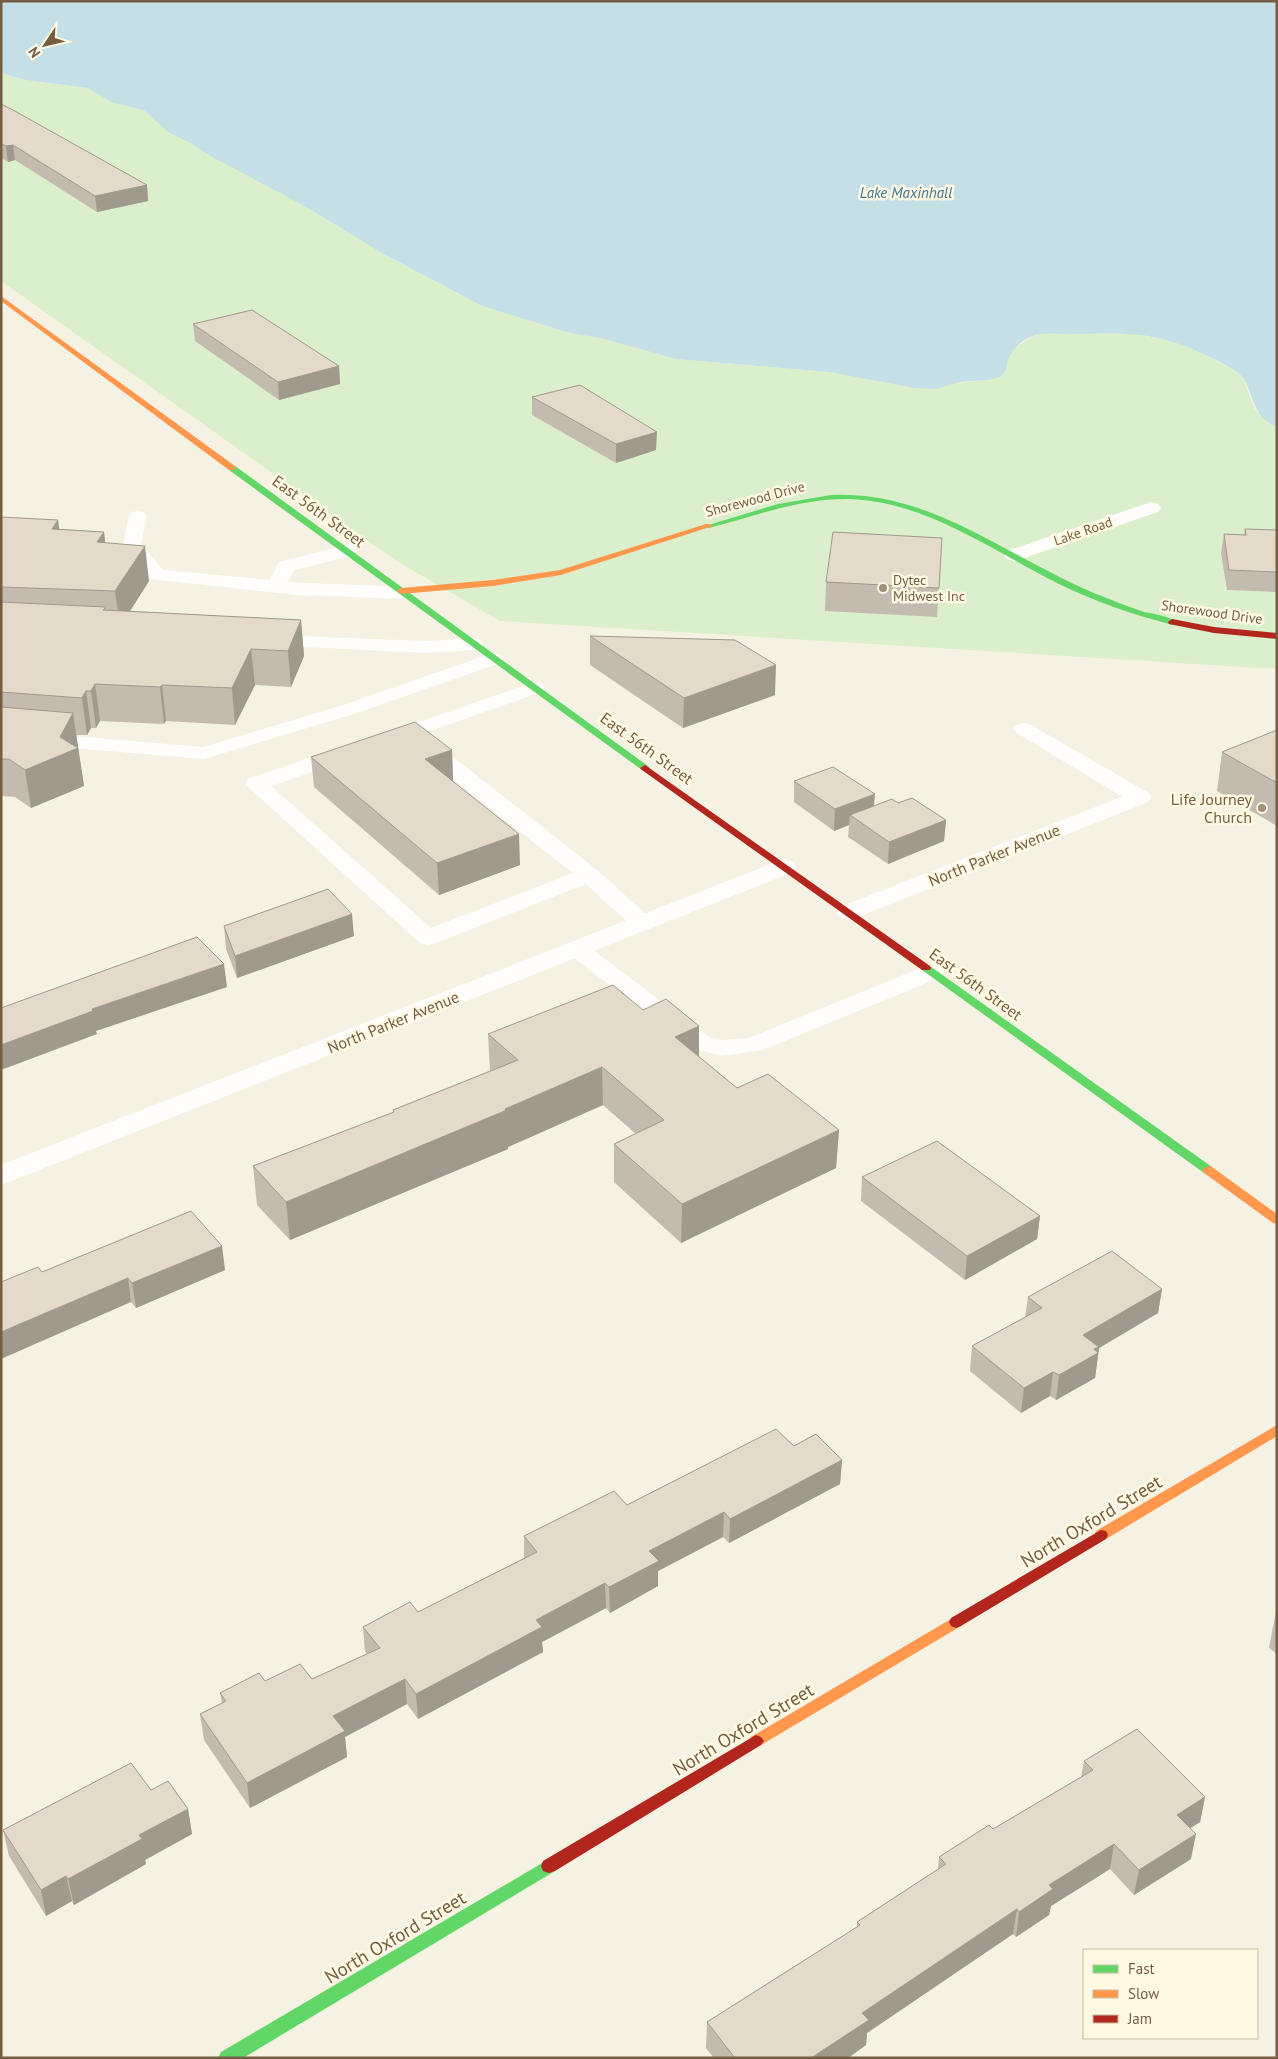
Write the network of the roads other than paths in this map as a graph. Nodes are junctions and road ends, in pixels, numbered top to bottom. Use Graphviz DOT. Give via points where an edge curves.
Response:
graph roads {
  1 [pos="1,298"];
  2 [pos="1151,508"];
  3 [pos="138,516"];
  4 [pos="347,551"];
  5 [pos="1014,555"];
  6 [pos="276,587"];
  7 [pos="402,592"];
  8 [pos="1277,636"];
  9 [pos="248,640"];
  10 [pos="473,644"];
  11 [pos="408,646"];
  12 [pos="493,659"];
  13 [pos="440,677"];
  14 [pos="535,688"];
  15 [pos="1024,729"];
  16 [pos="407,732"];
  17 [pos="1,736"];
  18 [pos="1139,797"];
  19 [pos="784,867"];
  20 [pos="589,875"];
  21 [pos="849,912"];
  22 [pos="642,923"];
  23 [pos="577,949"];
  24 [pos="932,972"];
  25 [pos="1,1176"];
  26 [pos="1277,1220"];
  27 [pos="1277,1430"];
  28 [pos="227,2058"];
  1 -- 4 [label="street, East 56th Street"];
  2 -- 5 [label="street, Lake Road"];
  3 -- 6 [label="lane" via="132,545 158,575"];
  4 -- 6 [label="lane" via="286,566"];
  4 -- 7 [label="street, East 56th Street"];
  5 -- 7 [label="street, Shorewood Drive" via="910,507 872,499 833,497 777,506 544,576"];
  5 -- 8 [label="street, Shorewood Drive" via="1075,589 1145,616 1198,628"];
  6 -- 7 [label="lane"];
  7 -- 10 [label="street, East 56th Street"];
  9 -- 11 [label="lane"];
  10 -- 11 [label="lane"];
  10 -- 12 [label="street, East 56th Street"];
  11 -- 13 [label="lane"];
  12 -- 13 [label="lane"];
  12 -- 14 [label="street, East 56th Street"];
  13 -- 17 [label="lane" via="347,710 204,753"];
  14 -- 16 [label="lane"];
  14 -- 19 [label="street, East 56th Street"];
  15 -- 18 [label="lane"];
  16 -- 20 [label="lane"];
  16 -- 20 [label="lane" via="256,784 428,938"];
  18 -- 21 [label="street, North Parker Avenue"];
  19 -- 21 [label="street, East 56th Street"];
  19 -- 22 [label="street, North Parker Avenue"];
  20 -- 22 [label="lane"];
  21 -- 24 [label="street, East 56th Street"];
  22 -- 23 [label="street, North Parker Avenue"];
  23 -- 24 [label="lane" via="701,1043 722,1048 754,1045"];
  23 -- 25 [label="street, North Parker Avenue"];
  24 -- 26 [label="street, East 56th Street"];
  27 -- 28 [label="street, North Oxford Street"];
}
